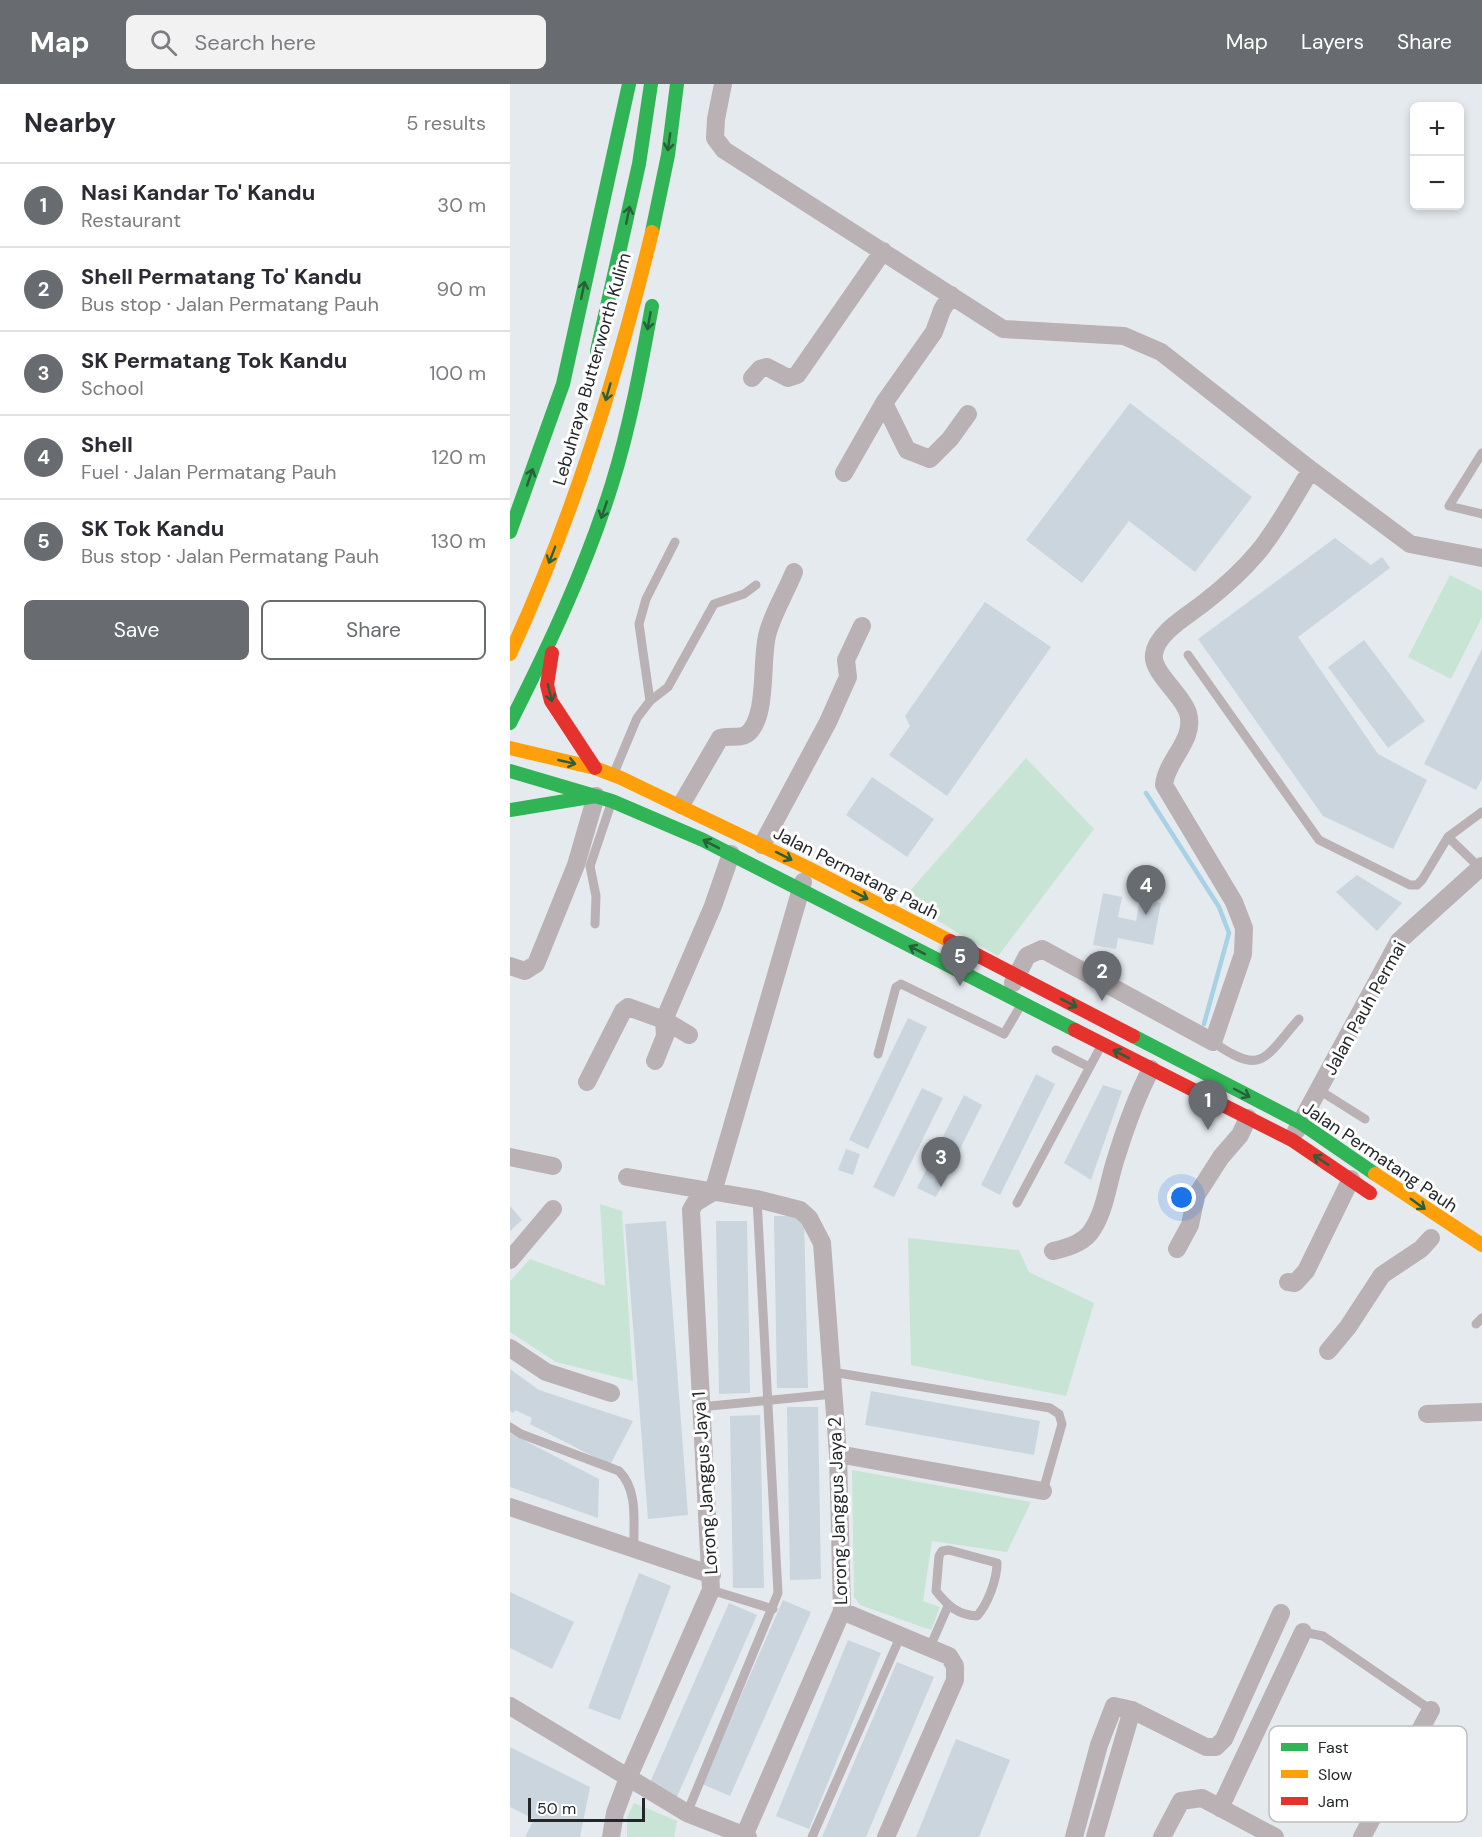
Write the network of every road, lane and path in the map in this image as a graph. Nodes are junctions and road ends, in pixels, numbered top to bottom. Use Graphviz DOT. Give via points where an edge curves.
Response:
graph roads {
  1 [pos="629,84"];
  2 [pos="651,84"];
  3 [pos="678,84"];
  4 [pos="723,84"];
  5 [pos="663,179"];
  6 [pos="883,251"];
  7 [pos="656,275"];
  8 [pos="951,295"];
  9 [pos="653,297"];
  10 [pos="593,370"];
  11 [pos="752,378"];
  12 [pos="884,403"];
  13 [pos="968,414"];
  14 [pos="1482,453"];
  15 [pos="1311,470"];
  16 [pos="844,473"];
  17 [pos="1482,514"];
  18 [pos="510,532"];
  19 [pos="675,542"];
  20 [pos="1482,558"];
  21 [pos="794,572"];
  22 [pos="756,585"];
  23 [pos="862,626"];
  24 [pos="555,636"];
  25 [pos="510,654"];
  26 [pos="1188,655"];
  27 [pos="650,701"];
  28 [pos="510,723"];
  29 [pos="510,748"];
  30 [pos="595,768"];
  31 [pos="510,771"];
  32 [pos="613,775"];
  33 [pos="604,799"];
  34 [pos="681,805"];
  35 [pos="510,810"];
  36 [pos="1482,812"];
  37 [pos="1448,837"];
  38 [pos="762,845"];
  39 [pos="731,854"];
  40 [pos="1481,867"];
  41 [pos="808,868"];
  42 [pos="801,890"];
  43 [pos="595,924"];
  44 [pos="510,966"];
  45 [pos="1017,975"];
  46 [pos="1015,999"];
  47 [pos="1299,1019"];
  48 [pos="664,1020"];
  49 [pos="1181,1024"];
  50 [pos="688,1035"];
  51 [pos="1213,1042"];
  52 [pos="1102,1044"];
  53 [pos="1056,1050"];
  54 [pos="878,1054"];
  55 [pos="1167,1054"];
  56 [pos="655,1061"];
  57 [pos="1089,1067"];
  58 [pos="1151,1069"];
  59 [pos="587,1082"];
  60 [pos="1319,1090"];
  61 [pos="1248,1118"];
  62 [pos="1365,1119"];
  63 [pos="1301,1123"];
  64 [pos="1292,1140"];
  65 [pos="513,1160"];
  66 [pos="554,1166"];
  67 [pos="627,1178"];
  68 [pos="1351,1179"];
  69 [pos="713,1192"];
  70 [pos="757,1199"];
  71 [pos="1378,1199"];
  72 [pos="1017,1203"];
  73 [pos="553,1209"];
  74 [pos="1432,1237"];
  75 [pos="1482,1245"];
  76 [pos="1177,1249"];
  77 [pos="1053,1251"];
  78 [pos="510,1260"];
  79 [pos="1288,1282"];
  80 [pos="510,1348"];
  81 [pos="1328,1351"];
  82 [pos="832,1372"];
  83 [pos="611,1392"];
  84 [pos="833,1394"];
  85 [pos="766,1400"];
  86 [pos="700,1407"];
  87 [pos="1482,1412"];
  88 [pos="1427,1414"];
  89 [pos="510,1427"];
  90 [pos="838,1454"];
  91 [pos="1043,1491"];
  92 [pos="510,1506"];
  93 [pos="634,1549"];
  94 [pos="711,1583"];
  95 [pos="948,1606"];
  96 [pos="773,1609"];
  97 [pos="842,1611"];
  98 [pos="1281,1613"];
  99 [pos="1303,1632"];
  100 [pos="901,1635"];
  101 [pos="930,1647"];
  102 [pos="510,1706"];
  103 [pos="1132,1710"];
  104 [pos="1431,1710"];
  105 [pos="1422,1726"];
  106 [pos="628,1778"];
  107 [pos="1220,1808"];
  108 [pos="687,1813"];
  109 [pos="1370,1822"];
  110 [pos="746,1836"];
  111 [pos="611,1837"];
  112 [pos="812,1837"];
  113 [pos="886,1837"];
  114 [pos="1074,1837"];
  115 [pos="1095,1837"];
  116 [pos="1162,1837"];
  117 [pos="1275,1837"];
  118 [pos="1362,1837"];
  18 -- 1 [label="main road, one-way" via="563,384"];
  10 -- 2 [label="main road, Lebuhraya Butterworth Kulim, one-way" via="639,164"];
  3 -- 5 [label="main road, Lebuhraya Butterworth Kulim, one-way"];
  4 -- 6 [label="street" via="715,138 724,150"];
  5 -- 7 [label="main road"];
  5 -- 25 [label="main road, Lebuhraya Butterworth Kulim, one-way" via="635,296 587,463"];
  6 -- 8 [label="street"];
  6 -- 11 [label="street" via="797,375 788,378 766,367"];
  8 -- 12 [label="street" via="934,332"];
  8 -- 15 [label="street" via="1003,328 1124,336 1161,352"];
  9 -- 24 [label="main road, one-way" via="631,412 606,505"];
  12 -- 13 [label="street" via="907,450 930,459"];
  12 -- 16 [label="street"];
  14 -- 17 [label="lane" via="1449,506"];
  15 -- 20 [label="street" via="1410,544"];
  15 -- 51 [label="street" via="1258,552 1207,601 1165,634 1154,653 1156,666 1188,714 1187,733 1179,755 1165,774 1164,785 1234,902 1244,928 1243,954"];
  19 -- 27 [label="lane" via="646,600 639,624"];
  21 -- 34 [label="street" via="768,632 763,693 754,725 741,737 720,738"];
  22 -- 27 [label="lane" via="744,594 714,604 668,687"];
  23 -- 38 [label="street" via="846,660 848,677 828,722"];
  24 -- 28 [label="main road"];
  24 -- 30 [label="main road, one-way" via="547,685 551,701"];
  26 -- 37 [label="lane" via="1319,840 1417,885"];
  27 -- 32 [label="lane" via="637,718"];
  29 -- 30 [label="main road, Jalan Permatang Pauh, one-way"];
  30 -- 32 [label="main road, Jalan Permatang Pauh"];
  31 -- 33 [label="main road, Jalan Permatang Pauh"];
  32 -- 34 [label="main road, Jalan Permatang Pauh"];
  33 -- 35 [label="main road" via="550,801"];
  39 -- 33 [label="main road, Jalan Permatang Pauh, one-way"];
  33 -- 43 [label="lane" via="590,866 596,896"];
  33 -- 44 [label="street" via="536,964 525,971"];
  34 -- 38 [label="main road, Jalan Permatang Pauh"];
  36 -- 37 [label="lane"];
  37 -- 40 [label="lane"];
  38 -- 41 [label="main road, Jalan Permatang Pauh, one-way"];
  39 -- 42 [label="main road, Jalan Permatang Pauh"];
  39 -- 48 [label="street"];
  40 -- 60 [label="street, Jalan Pauh Permai" via="1399,941"];
  41 -- 42 [label="street"];
  41 -- 45 [label="main road, Jalan Permatang Pauh, one-way"];
  46 -- 42 [label="main road, Jalan Permatang Pauh, one-way"];
  42 -- 69 [label="street"];
  45 -- 46 [label="street"];
  45 -- 49 [label="street" via="1027,956 1042,949"];
  45 -- 55 [label="main road, Jalan Permatang Pauh, one-way"];
  46 -- 52 [label="main road, Jalan Permatang Pauh"];
  46 -- 54 [label="lane" via="1004,1034 901,984 896,987"];
  47 -- 51 [label="lane" via="1264,1058 1251,1062 1238,1059"];
  48 -- 50 [label="street"];
  48 -- 56 [label="street" via="665,1036"];
  48 -- 59 [label="street" via="635,1008 623,1011"];
  49 -- 51 [label="street"];
  49 -- 55 [label="street"];
  52 -- 57 [label="lane"];
  58 -- 52 [label="main road, Jalan Permatang Pauh, one-way"];
  53 -- 57 [label="lane"];
  55 -- 63 [label="main road, Jalan Permatang Pauh, one-way"];
  57 -- 72 [label="lane"];
  58 -- 61 [label="main road, Jalan Permatang Pauh"];
  58 -- 77 [label="street" via="1117,1155 1098,1220 1088,1235 1070,1248"];
  60 -- 62 [label="lane"];
  60 -- 63 [label="street, Jalan Pauh Permai"];
  61 -- 64 [label="main road, Jalan Permatang Pauh"];
  61 -- 76 [label="street" via="1196,1196 1190,1225"];
  63 -- 64 [label="street, Jalan Pauh Permai"];
  63 -- 75 [label="main road, Jalan Permatang Pauh, one-way" via="1441,1221"];
  68 -- 64 [label="main road, Jalan Permatang Pauh, one-way"];
  65 -- 66 [label="street"];
  67 -- 69 [label="street"];
  68 -- 71 [label="main road, Jalan Permatang Pauh"];
  68 -- 79 [label="street" via="1306,1271 1295,1283"];
  69 -- 70 [label="street"];
  69 -- 86 [label="street, Lorong Janggus Jaya 1" via="691,1210"];
  70 -- 82 [label="street, Lorong Janggus Jaya 2" via="800,1210 809,1218 822,1243"];
  70 -- 85 [label="lane"];
  73 -- 78 [label="street"];
  74 -- 81 [label="street" via="1382,1275"];
  80 -- 83 [label="street" via="546,1372"];
  82 -- 84 [label="street, Lorong Janggus Jaya 2"];
  82 -- 91 [label="lane" via="1050,1408 1059,1414 1062,1425"];
  84 -- 85 [label="lane"];
  84 -- 90 [label="street, Lorong Janggus Jaya 2"];
  85 -- 86 [label="lane"];
  85 -- 96 [label="lane" via="778,1593"];
  86 -- 94 [label="street, Lorong Janggus Jaya 1"];
  87 -- 88 [label="street"];
  89 -- 93 [label="lane" via="619,1471 628,1480 633,1498"];
  90 -- 91 [label="street"];
  90 -- 97 [label="street, Lorong Janggus Jaya 2"];
  92 -- 93 [label="street"];
  93 -- 94 [label="street"];
  94 -- 96 [label="lane"];
  94 -- 106 [label="street, Lorong Janggus Jaya 1"];
  95 -- 95 [label="lane" via="936,1591 942,1551 997,1563 997,1572 977,1616 965,1616"];
  95 -- 101 [label="lane"];
  96 -- 108 [label="lane"];
  97 -- 100 [label="street"];
  97 -- 110 [label="street, Lorong Janggus Jaya 2"];
  98 -- 103 [label="street" via="1224,1739 1215,1747 1206,1747"];
  99 -- 104 [label="lane" via="1323,1636"];
  99 -- 107 [label="street"];
  100 -- 101 [label="street"];
  100 -- 112 [label="lane"];
  101 -- 113 [label="street" via="948,1656 955,1666 955,1680"];
  102 -- 106 [label="street"];
  103 -- 114 [label="street" via="1114,1706"];
  103 -- 115 [label="street"];
  104 -- 105 [label="street"];
  106 -- 108 [label="street"];
  106 -- 111 [label="street, Lorong Janggus Jaya 1"];
  107 -- 116 [label="street" via="1202,1798 1181,1802"];
  107 -- 117 [label="street"];
  108 -- 110 [label="street"];
  109 -- 118 [label="street"];
}
